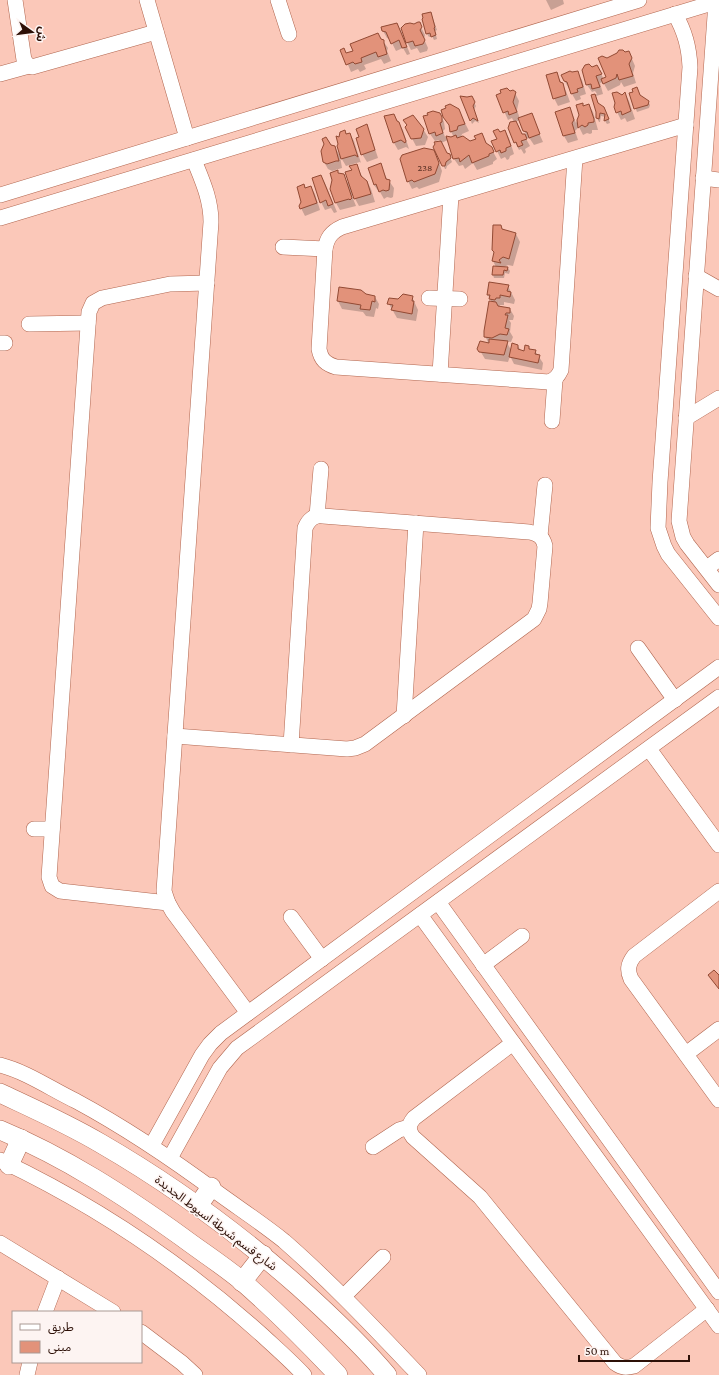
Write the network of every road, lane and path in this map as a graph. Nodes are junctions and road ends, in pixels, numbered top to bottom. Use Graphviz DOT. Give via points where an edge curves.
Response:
graph roads {
  1 [pos="15,0"];
  2 [pos="147,0"];
  3 [pos="278,0"];
  4 [pos="639,0"];
  5 [pos="718,1"];
  6 [pos="675,14"];
  7 [pos="577,19"];
  8 [pos="156,32"];
  9 [pos="289,34"];
  10 [pos="584,42"];
  11 [pos="29,66"];
  12 [pos="0,74"];
  13 [pos="288,107"];
  14 [pos="686,125"];
  15 [pos="296,129"];
  16 [pos="187,138"];
  17 [pos="575,158"];
  18 [pos="194,160"];
  19 [pos="703,178"];
  20 [pos="719,180"];
  21 [pos="0,195"];
  22 [pos="451,195"];
  23 [pos="0,218"];
  24 [pos="284,247"];
  25 [pos="325,249"];
  26 [pos="696,276"];
  27 [pos="207,282"];
  28 [pos="719,289"];
  29 [pos="429,298"];
  30 [pos="444,299"];
  31 [pos="460,299"];
  32 [pos="88,323"];
  33 [pos="29,324"];
  34 [pos="440,374"];
  35 [pos="555,380"];
  36 [pos="719,398"];
  37 [pos="686,418"];
  38 [pos="552,421"];
  39 [pos="664,435"];
  40 [pos="684,436"];
  41 [pos="320,469"];
  42 [pos="545,485"];
  43 [pos="317,516"];
  44 [pos="416,523"];
  45 [pos="540,536"];
  46 [pos="713,564"];
  47 [pos="719,585"];
  48 [pos="719,618"];
  49 [pos="638,648"];
  50 [pos="719,667"];
  51 [pos="719,697"];
  52 [pos="675,700"];
  53 [pos="404,716"];
  54 [pos="175,736"];
  55 [pos="291,745"];
  56 [pos="650,749"];
  57 [pos="34,829"];
  58 [pos="52,829"];
  59 [pos="719,845"];
  60 [pos="719,891"];
  61 [pos="168,902"];
  62 [pos="438,902"];
  63 [pos="420,915"];
  64 [pos="291,917"];
  65 [pos="522,936"];
  66 [pos="327,955"];
  67 [pos="483,965"];
  68 [pos="345,970"];
  69 [pos="248,1013"];
  70 [pos="719,1029"];
  71 [pos="513,1042"];
  72 [pos="686,1054"];
  73 [pos="0,1064"];
  74 [pos="0,1093"];
  75 [pos="719,1100"];
  76 [pos="409,1127"];
  77 [pos="0,1130"];
  78 [pos="21,1139"];
  79 [pos="152,1145"];
  80 [pos="373,1147"];
  81 [pos="170,1158"];
  82 [pos="4,1162"];
  83 [pos="211,1187"];
  84 [pos="198,1206"];
  85 [pos="0,1243"];
  86 [pos="263,1255"];
  87 [pos="383,1257"];
  88 [pos="697,1261"];
  89 [pos="680,1273"];
  90 [pos="58,1278"];
  91 [pos="242,1282"];
  92 [pos="719,1292"];
  93 [pos="344,1296"];
  94 [pos="707,1309"];
  95 [pos="45,1311"];
  96 [pos="111,1311"];
  97 [pos="719,1326"];
  98 [pos="142,1333"];
  99 [pos="30,1363"];
  100 [pos="26,1375"];
  101 [pos="195,1375"];
  102 [pos="304,1375"];
  103 [pos="338,1375"];
  104 [pos="387,1375"];
  105 [pos="420,1375"];
  1 -- 11 [label="street" via="24,60"];
  2 -- 8 [label="street"];
  3 -- 9 [label="street"];
  4 -- 7 [label="street"];
  5 -- 6 [label="street"];
  5 -- 19 [label="street"];
  6 -- 10 [label="street"];
  6 -- 14 [label="street" via="682,26 690,53"];
  7 -- 10 [label="street"];
  7 -- 13 [label="street"];
  8 -- 11 [label="street" via="36,67"];
  8 -- 16 [label="street"];
  10 -- 15 [label="street"];
  11 -- 12 [label="street"];
  13 -- 15 [label="street"];
  13 -- 16 [label="street"];
  14 -- 17 [label="street"];
  14 -- 39 [label="street"];
  15 -- 18 [label="street"];
  16 -- 21 [label="street"];
  17 -- 22 [label="street"];
  17 -- 35 [label="street" via="561,370"];
  18 -- 23 [label="street"];
  18 -- 27 [label="street" via="208,196 211,213"];
  19 -- 20 [label="street"];
  19 -- 26 [label="street"];
  22 -- 25 [label="street" via="342,227 330,235"];
  22 -- 30 [label="street"];
  24 -- 25 [label="street"];
  25 -- 34 [label="street" via="319,349 324,362 336,367"];
  26 -- 28 [label="street"];
  26 -- 37 [label="street"];
  27 -- 32 [label="street" via="170,284 102,298 90,307"];
  27 -- 54 [label="street"];
  29 -- 30 [label="street"];
  30 -- 31 [label="street"];
  30 -- 34 [label="street"];
  32 -- 33 [label="street"];
  32 -- 58 [label="street"];
  34 -- 35 [label="street" via="549,382"];
  35 -- 38 [label="street"];
  36 -- 37 [label="street"];
  37 -- 40 [label="street"];
  39 -- 40 [label="street"];
  39 -- 48 [label="street" via="658,518 660,537 668,554"];
  40 -- 46 [label="street" via="679,521 683,537"];
  41 -- 43 [label="street"];
  42 -- 45 [label="street"];
  43 -- 44 [label="street"];
  43 -- 55 [label="street" via="312,518 305,528"];
  44 -- 45 [label="street" via="529,532"];
  44 -- 53 [label="street"];
  45 -- 53 [label="street" via="545,546 539,609 534,619"];
  46 -- 47 [label="street"];
  49 -- 52 [label="street"];
  50 -- 52 [label="street"];
  51 -- 56 [label="street"];
  52 -- 66 [label="street"];
  53 -- 55 [label="street" via="365,744 355,748"];
  54 -- 55 [label="street"];
  54 -- 61 [label="street" via="164,885"];
  56 -- 59 [label="street"];
  56 -- 62 [label="street"];
  57 -- 58 [label="street"];
  58 -- 61 [label="street" via="49,877 56,890"];
  60 -- 72 [label="street" via="634,956 628,967 632,979"];
  61 -- 69 [label="street"];
  62 -- 63 [label="street"];
  62 -- 67 [label="street"];
  63 -- 68 [label="street"];
  63 -- 71 [label="street"];
  64 -- 66 [label="street"];
  65 -- 67 [label="street"];
  66 -- 68 [label="street"];
  66 -- 69 [label="street"];
  67 -- 88 [label="street"];
  68 -- 81 [label="street" via="229,1056 217,1071"];
  69 -- 79 [label="street" via="221,1033 206,1049"];
  70 -- 72 [label="street"];
  71 -- 76 [label="street" via="414,1118"];
  71 -- 89 [label="street"];
  72 -- 75 [label="street"];
  73 -- 79 [label="street" via="100,1114"];
  74 -- 84 [label="main road, شارع قسم شرطة اسيوط الجديدة" via="100,1143"];
  76 -- 80 [label="street" via="399,1130"];
  76 -- 94 [label="street" via="413,1137 480,1197 615,1363 621,1367 634,1366"];
  77 -- 78 [label="main road"];
  78 -- 82 [label="main road"];
  78 -- 91 [label="main road" via="85,1173 146,1211"];
  79 -- 81 [label="street"];
  81 -- 83 [label="street"];
  82 -- 102 [label="street" via="88,1207 164,1256 233,1309"];
  83 -- 84 [label="main road"];
  83 -- 93 [label="street" via="283,1240"];
  84 -- 86 [label="main road, شارع قسم شرطة اسيوط الجديدة"];
  85 -- 90 [label="street"];
  86 -- 91 [label="main road"];
  86 -- 104 [label="main road, شارع قسم شرطة اسيوط الجديدة" via="324,1310"];
  87 -- 93 [label="street"];
  88 -- 89 [label="street"];
  88 -- 92 [label="street"];
  89 -- 94 [label="street"];
  90 -- 95 [label="street"];
  90 -- 96 [label="street"];
  91 -- 103 [label="main road"];
  93 -- 105 [label="street"];
  94 -- 97 [label="street"];
  98 -- 101 [label="street"];
  99 -- 100 [label="street"];
}
